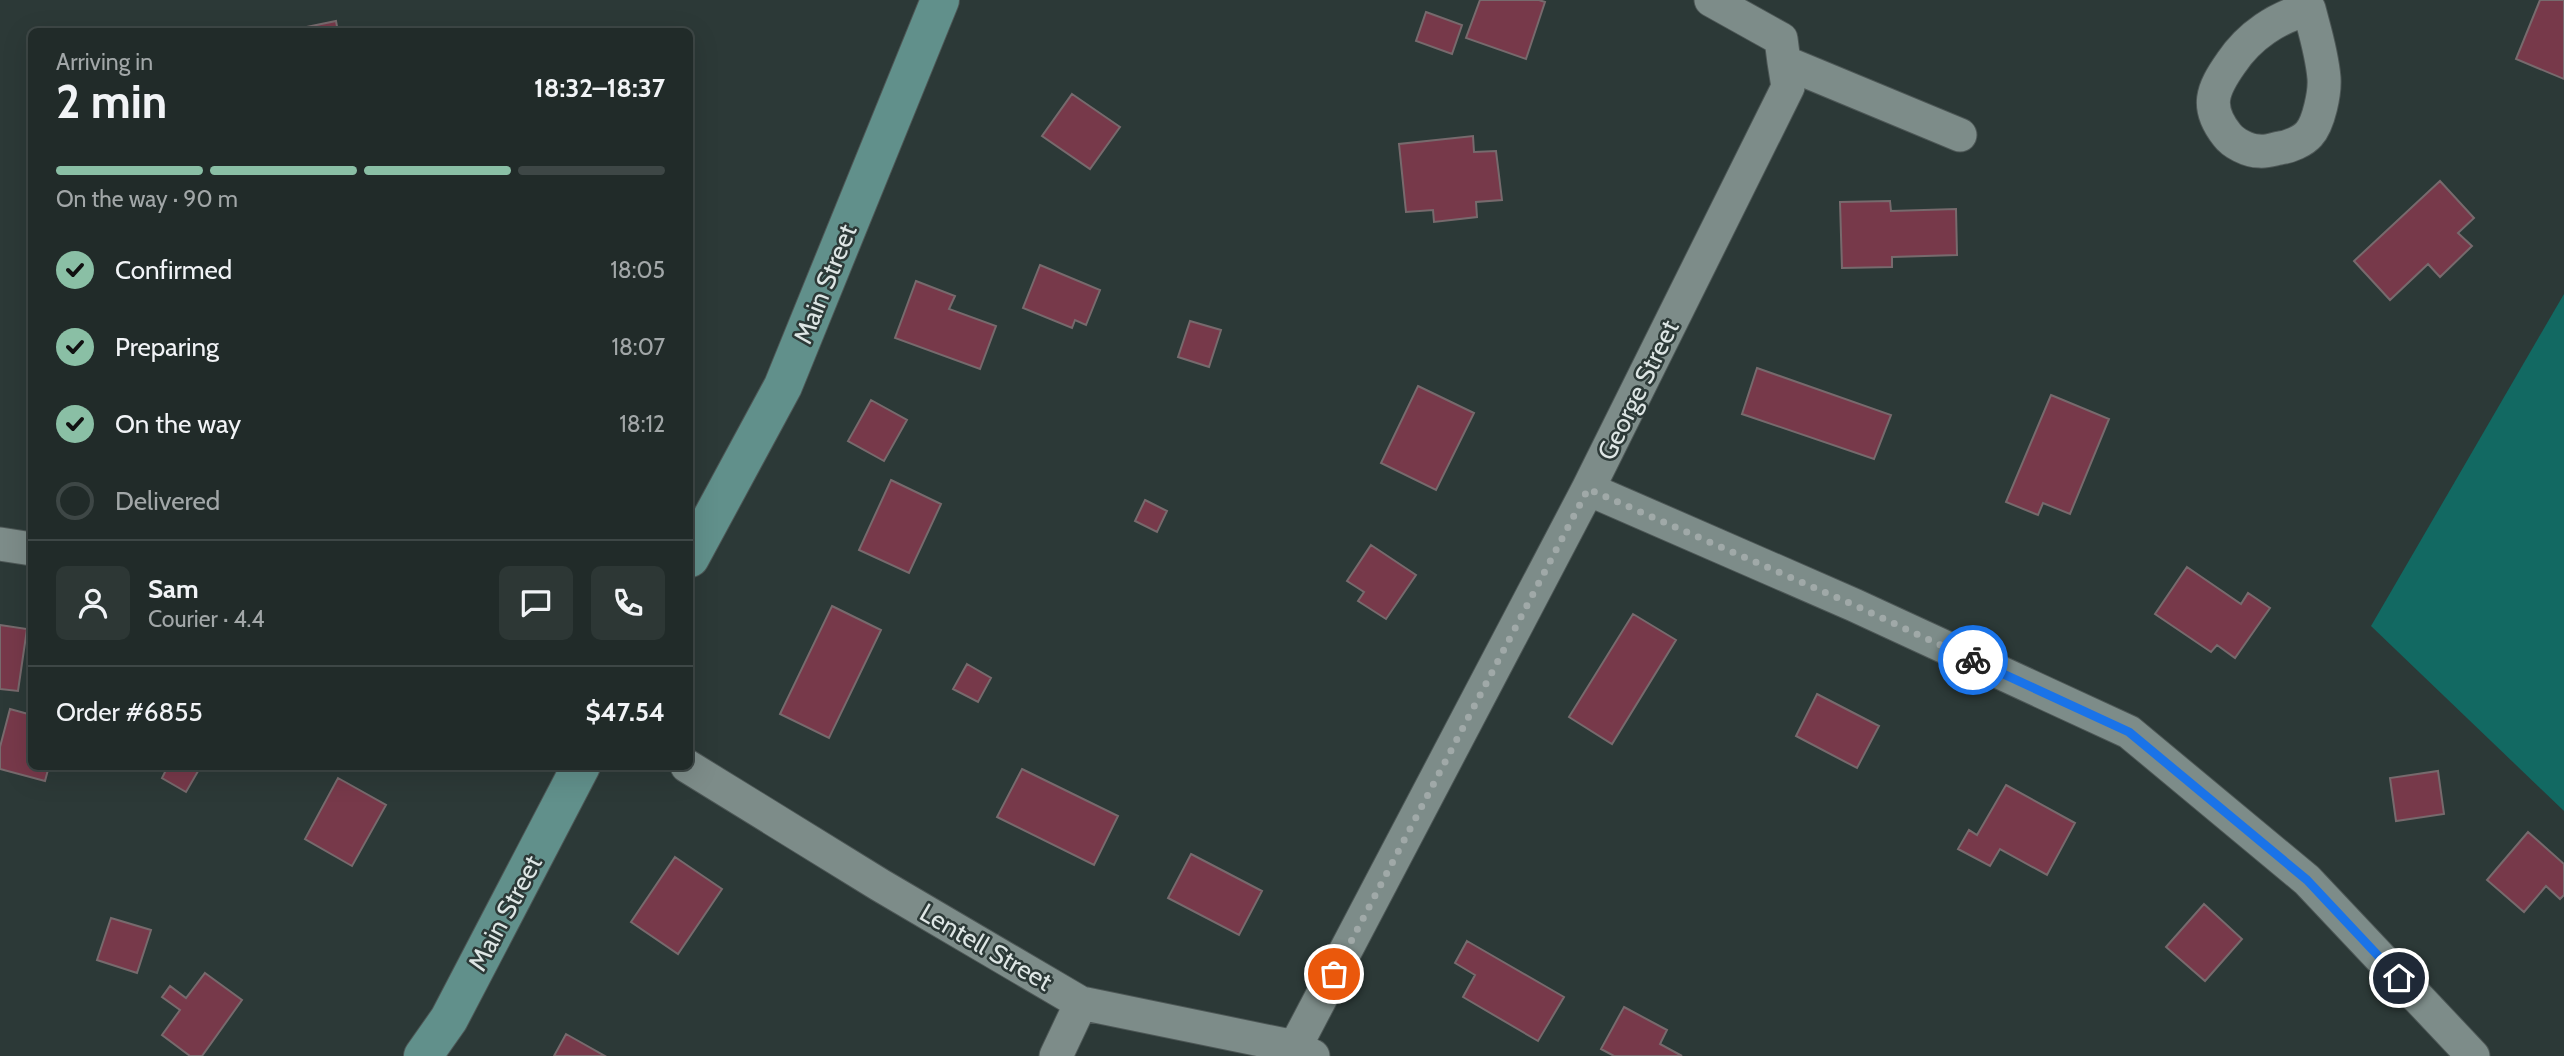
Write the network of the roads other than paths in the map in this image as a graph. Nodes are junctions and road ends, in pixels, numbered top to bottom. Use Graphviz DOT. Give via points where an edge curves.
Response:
graph roads {
  1 [pos="940,0"];
  2 [pos="1711,0"];
  3 [pos="1784,62"];
  4 [pos="1960,135"];
  5 [pos="1588,489"];
  6 [pos="0,544"];
  7 [pos="28,548"];
  8 [pos="693,552"];
  9 [pos="579,770"];
  10 [pos="693,770"];
  11 [pos="1081,1003"];
  12 [pos="1304,1052"];
  13 [pos="423,1056"];
  14 [pos="1056,1056"];
  15 [pos="2473,1056"];
  1 -- 8 [label="main road, Main Street" via="783,386"];
  2 -- 3 [label="street" via="1781,39"];
  3 -- 4 [label="street"];
  3 -- 5 [label="street, George Street" via="1788,87"];
  5 -- 12 [label="street, George Street"];
  5 -- 15 [label="street" via="2129,732 2307,880"];
  6 -- 7 [label="street"];
  9 -- 13 [label="main road, Main Street" via="449,1019"];
  10 -- 11 [label="street, Lentell Street"];
  11 -- 12 [label="street, Lentell Street"];
  11 -- 14 [label="street"];
}
